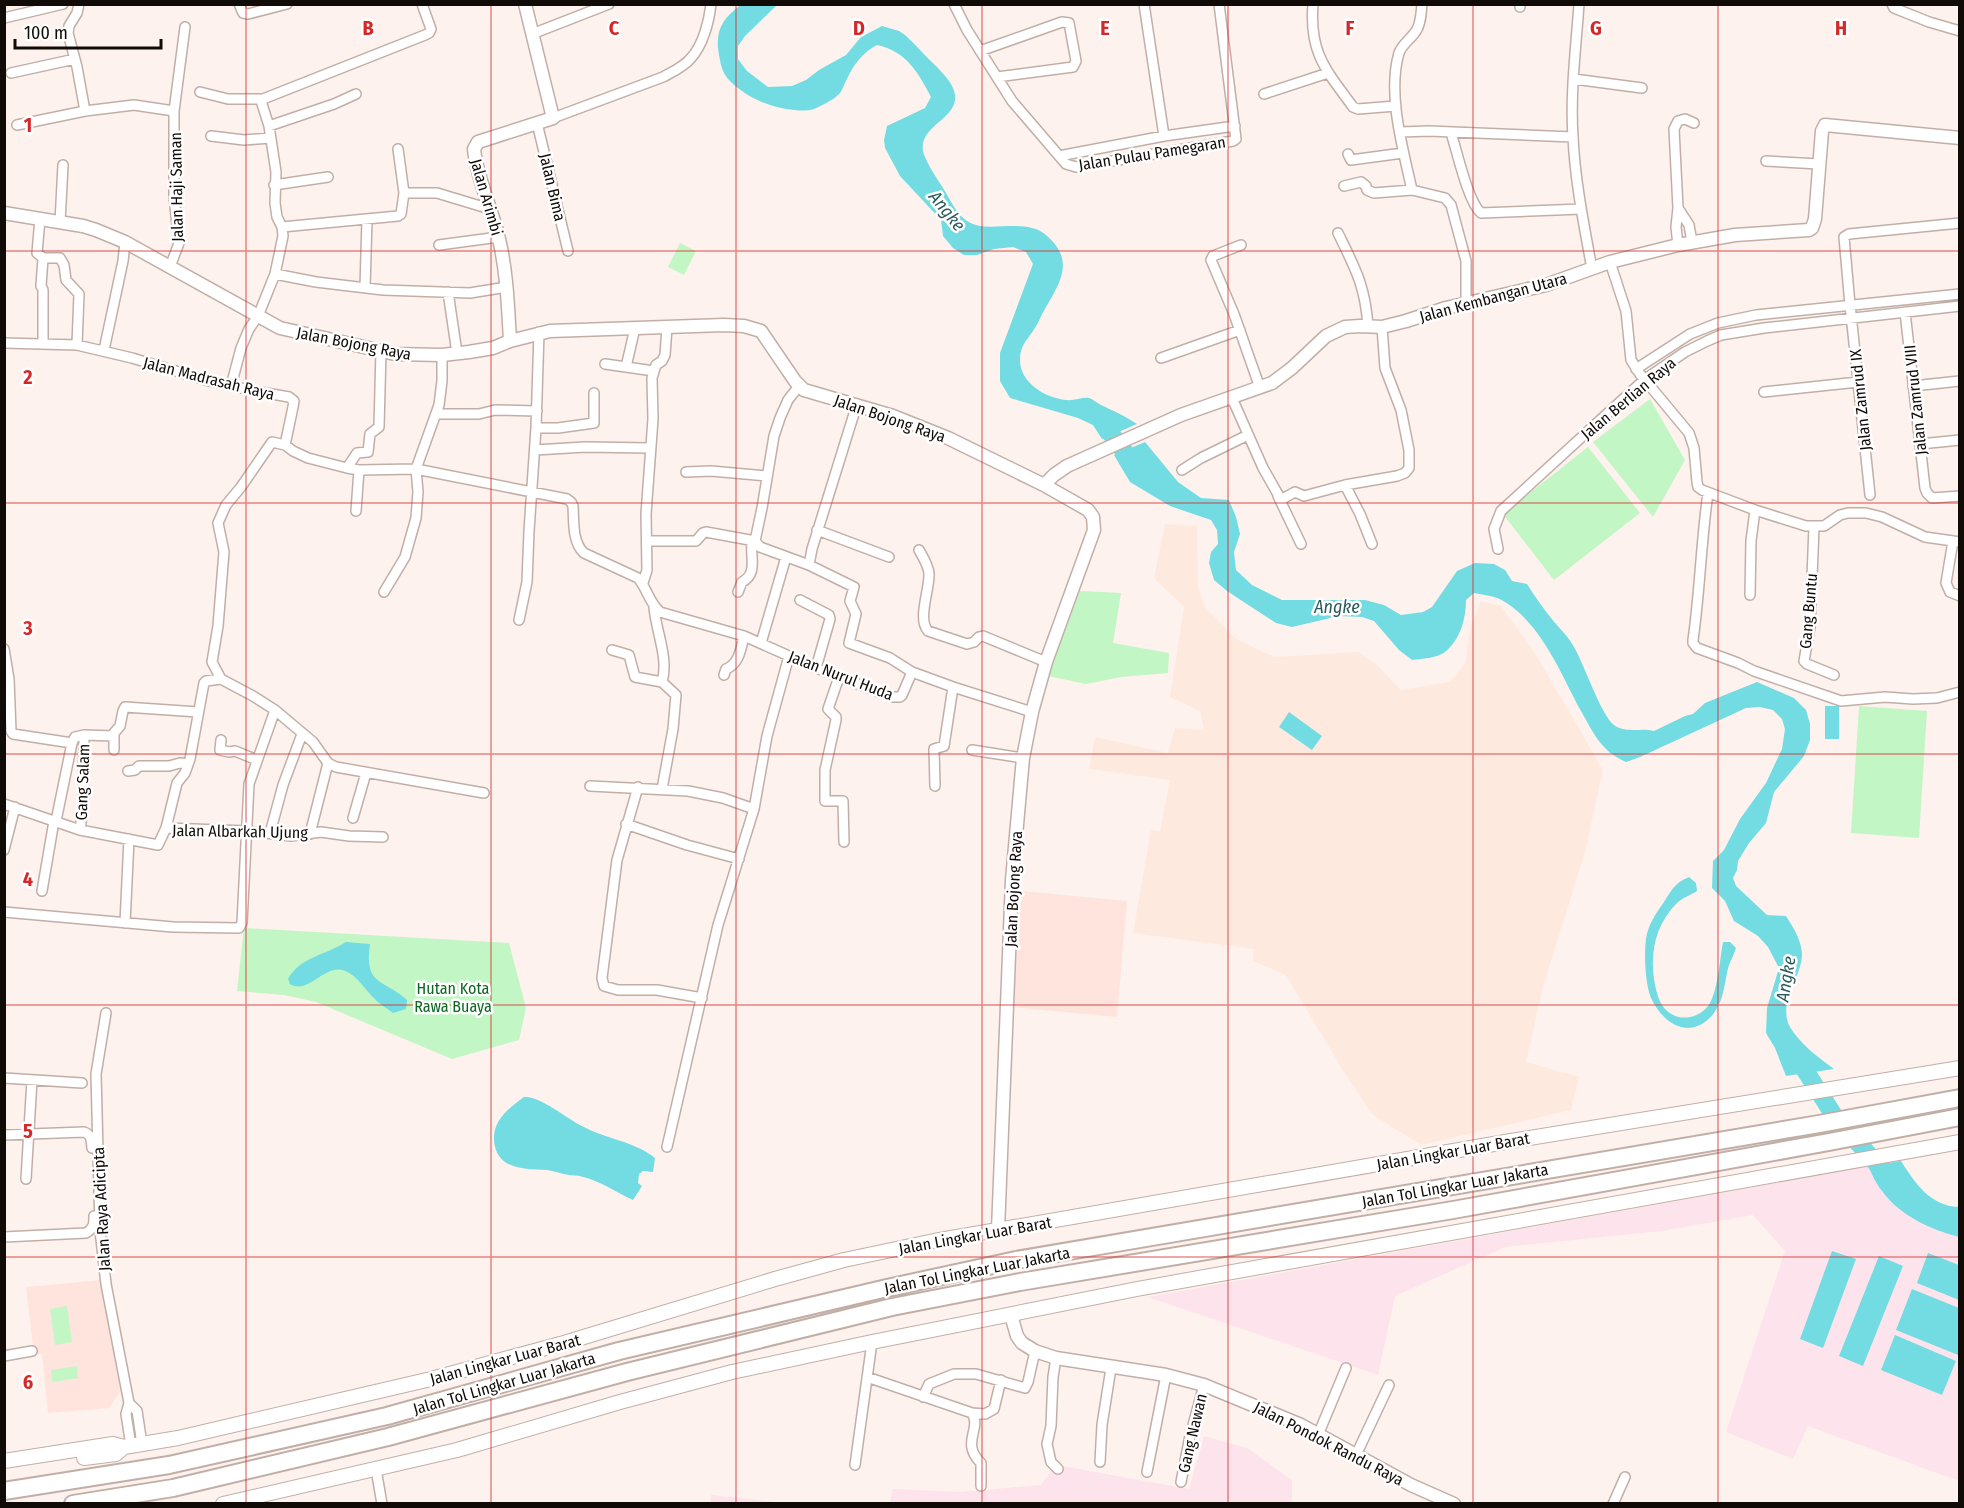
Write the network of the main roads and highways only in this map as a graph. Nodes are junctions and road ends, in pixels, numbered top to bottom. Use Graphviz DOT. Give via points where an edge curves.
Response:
graph roads {
  1 [pos="1959,1068"];
  2 [pos="1959,1098"];
  3 [pos="1959,1117"];
  4 [pos="1959,1142"];
  5 [pos="133,1445"];
  6 [pos="4,1461"];
  7 [pos="4,1469"];
  8 [pos="4,1491"];
  9 [pos="74,1503"];
  10 [pos="223,1503"];
  1 -- 5 [label="main road, Jalan Lingkar Luar Barat" via="998,1230 844,1260 431,1379"];
  2 -- 8 [label="highway, Jalan Tol Lingkar Luar Jakarta" via="1016,1260 619,1352 376,1418 169,1465"];
  3 -- 9 [label="highway, Jalan Tol Lingkar Luar Jakarta" via="904,1305 173,1488"];
  4 -- 10 [label="main road" via="1137,1289 872,1342 732,1372 457,1450"];
  5 -- 6 [label="main road, Jalan Lingkar Luar Barat" via="113,1444"];
  5 -- 7 [label="main road" via="116,1454"];
}
